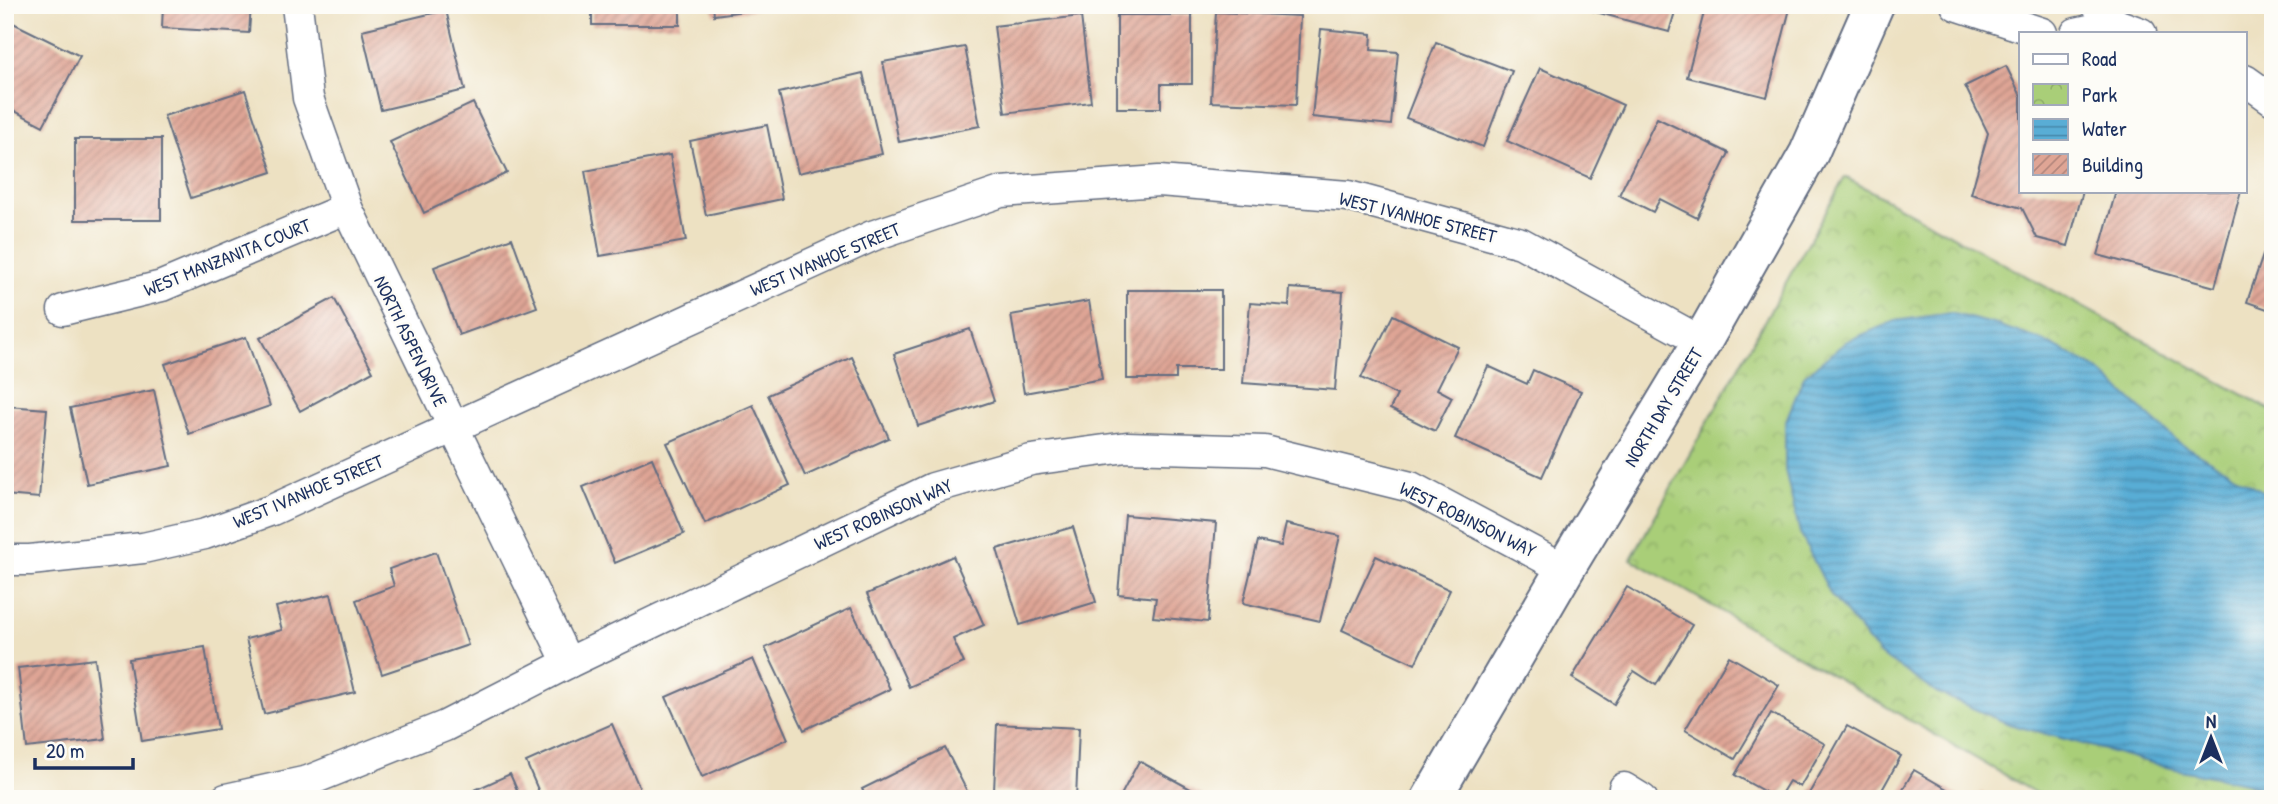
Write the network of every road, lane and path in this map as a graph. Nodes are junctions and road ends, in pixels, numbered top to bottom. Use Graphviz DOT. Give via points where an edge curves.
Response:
graph roads {
  1 [pos="297,5"];
  2 [pos="1874,5"];
  3 [pos="1956,5"];
  4 [pos="2118,21"];
  5 [pos="2039,32"];
  6 [pos="2080,32"];
  7 [pos="2246,81"];
  8 [pos="2273,100"];
  9 [pos="347,208"];
  10 [pos="64,310"];
  11 [pos="1702,342"];
  12 [pos="453,428"];
  13 [pos="5,560"];
  14 [pos="1565,569"];
  15 [pos="568,663"];
  16 [pos="226,799"];
  17 [pos="1431,799"];
  1 -- 9 [label="street, NORTH ASPEN DRIVE" via="308,98"];
  2 -- 11 [label="street, NORTH DAY STREET" via="1809,153"];
  3 -- 5 [label="street"];
  4 -- 6 [label="street"];
  7 -- 8 [label="street"];
  9 -- 10 [label="street, WEST MANZANITA COURT" via="162,286"];
  9 -- 12 [label="street, NORTH ASPEN DRIVE"];
  11 -- 12 [label="street, WEST IVANHOE STREET" via="1521,243 1348,196 1159,181 1001,192 872,236"];
  11 -- 14 [label="street, NORTH DAY STREET"];
  12 -- 13 [label="street, WEST IVANHOE STREET" via="272,510 205,534 143,548"];
  12 -- 15 [label="street, NORTH ASPEN DRIVE"];
  14 -- 15 [label="street, WEST ROBINSON WAY" via="1411,487 1265,451 1127,447 1031,460 933,488"];
  14 -- 17 [label="street, NORTH DAY STREET"];
  15 -- 16 [label="street, WEST ROBINSON WAY" via="445,726 308,781"];
}
